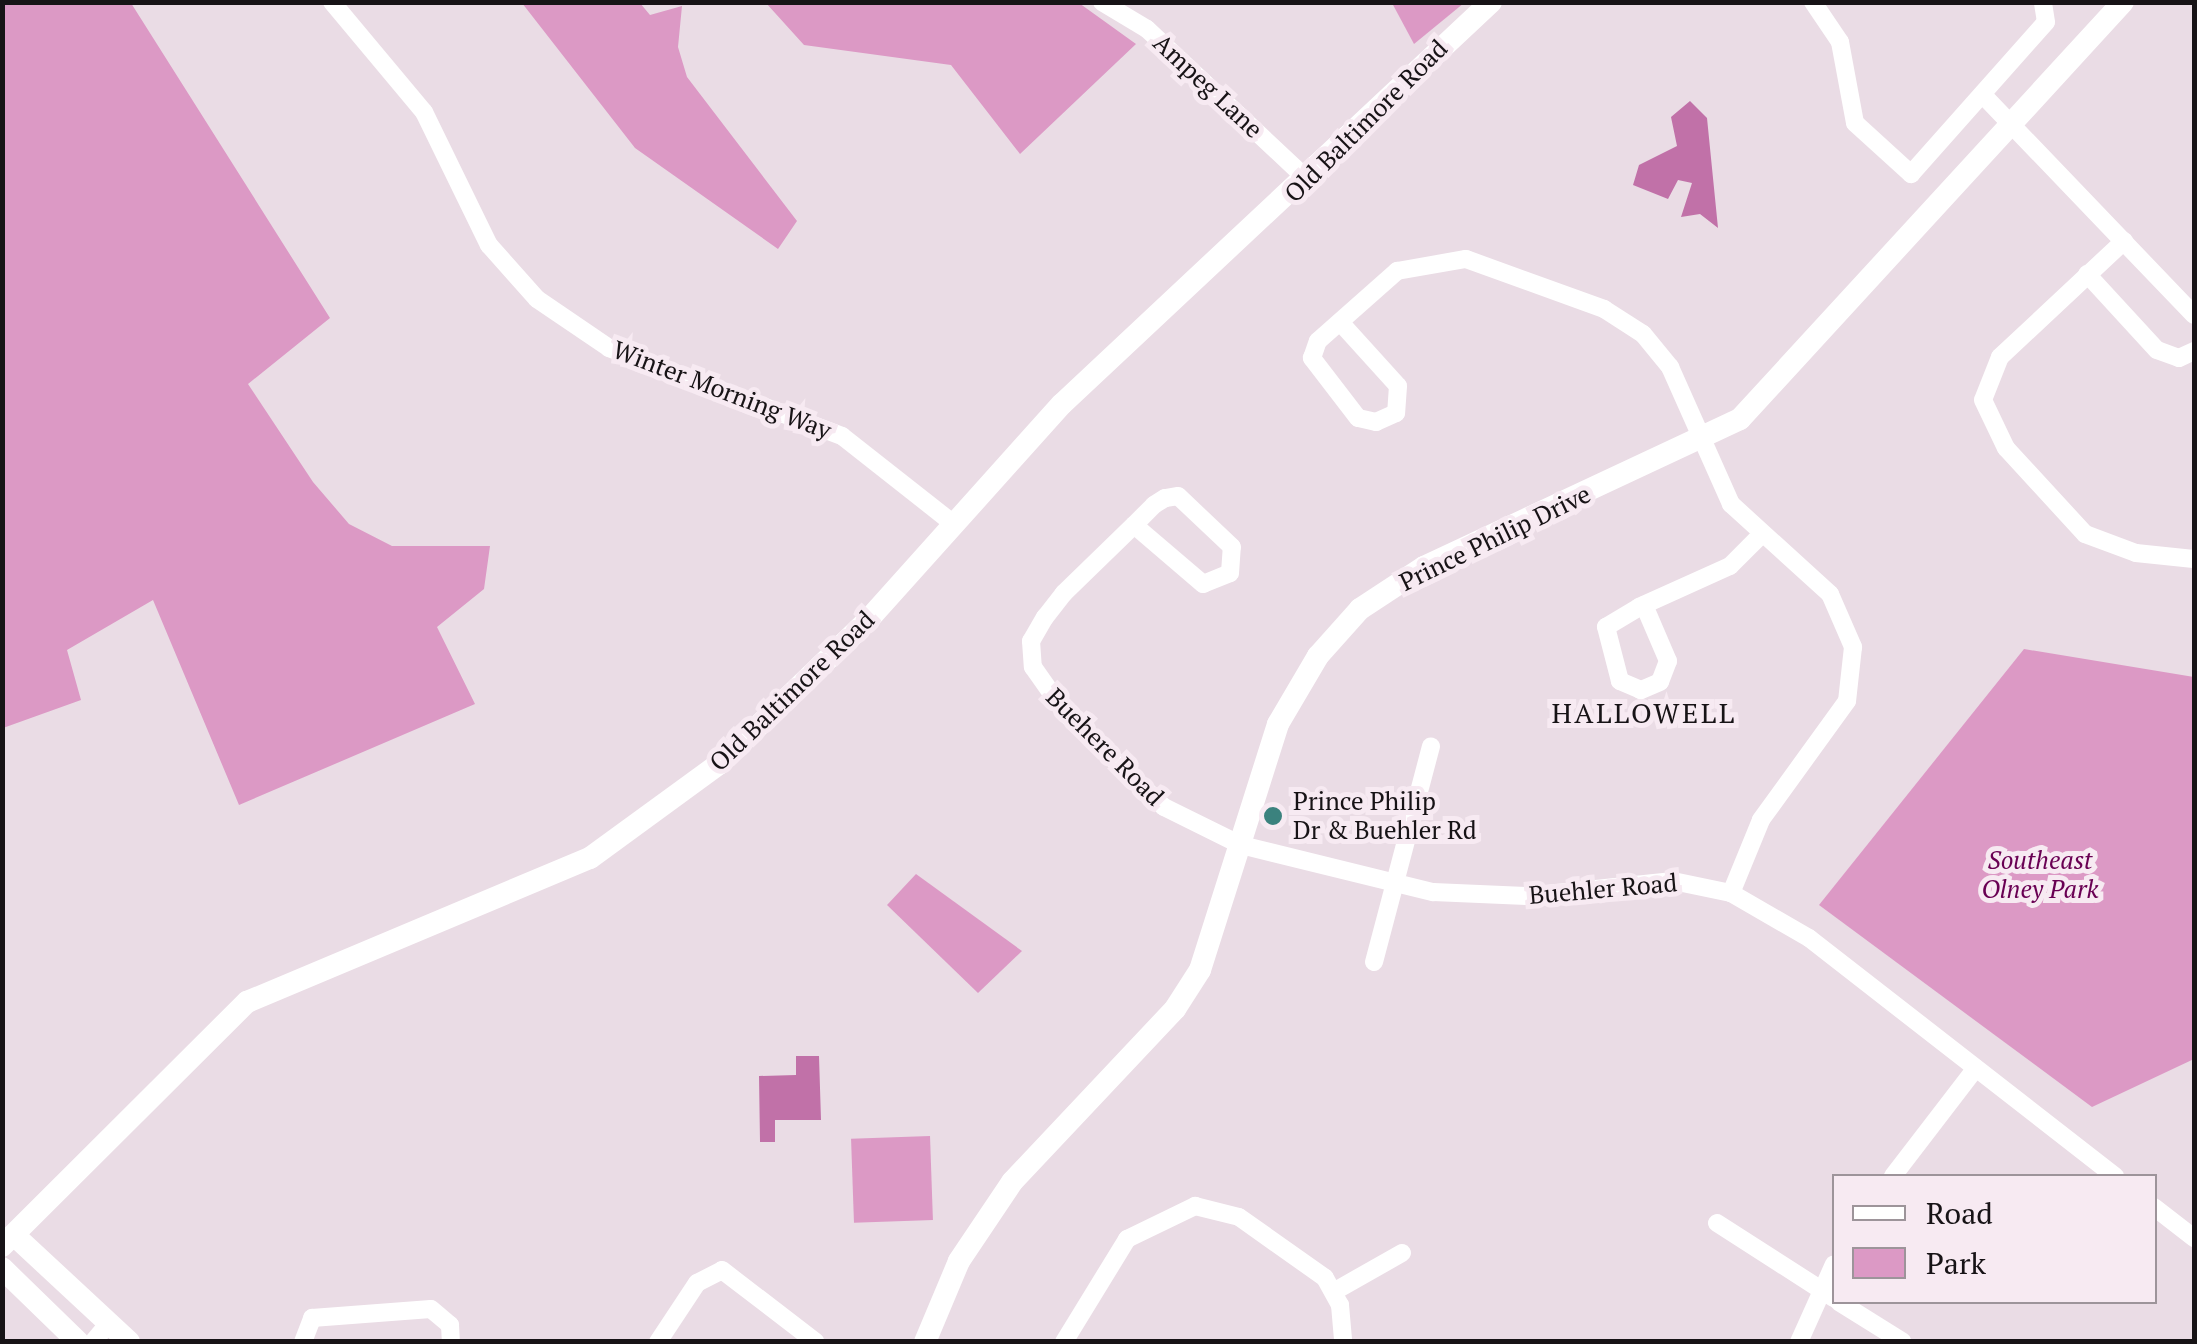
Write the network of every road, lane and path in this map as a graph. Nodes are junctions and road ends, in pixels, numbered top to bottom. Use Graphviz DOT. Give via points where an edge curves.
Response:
graph roads {
  1 [pos="332,2"];
  2 [pos="1102,2"];
  3 [pos="1490,2"];
  4 [pos="1813,2"];
  5 [pos="2044,2"];
  6 [pos="2123,2"];
  7 [pos="1983,96"];
  8 [pos="2014,122"];
  9 [pos="1307,179"];
  10 [pos="2124,241"];
  11 [pos="2088,274"];
  12 [pos="2194,314"];
  13 [pos="1340,322"];
  14 [pos="2194,351"];
  15 [pos="1701,441"];
  16 [pos="954,524"];
  17 [pos="1134,525"];
  18 [pos="1762,534"];
  19 [pos="2194,560"];
  20 [pos="1644,605"];
  21 [pos="1431,746"];
  22 [pos="1241,844"];
  23 [pos="1394,882"];
  24 [pos="1731,893"];
  25 [pos="1374,962"];
  26 [pos="1976,1068"];
  27 [pos="1895,1174"];
  28 [pos="2111,1174"];
  29 [pos="2157,1209"];
  30 [pos="1717,1223"];
  31 [pos="6,1234"];
  32 [pos="2194,1238"];
  33 [pos="1402,1253"];
  34 [pos="2,1268"];
  35 [pos="1335,1291"];
  36 [pos="1831,1295"];
  37 [pos="1845,1304"];
  38 [pos="109,1323"];
  39 [pos="78,1342"];
  40 [pos="92,1342"];
  41 [pos="130,1342"];
  42 [pos="303,1342"];
  43 [pos="451,1342"];
  44 [pos="658,1342"];
  45 [pos="816,1342"];
  46 [pos="926,1342"];
  47 [pos="1064,1342"];
  48 [pos="1343,1342"];
  49 [pos="1800,1342"];
  50 [pos="1903,1342"];
  1 -- 16 [label="street, Winter Morning Way" via="424,112 489,245 537,298 609,348 842,436"];
  2 -- 9 [label="street, Ampeg Lane" via="1148,29"];
  3 -- 9 [label="street, Old Baltimore Road"];
  4 -- 7 [label="street" via="1840,42 1855,123 1911,174"];
  5 -- 7 [label="street" via="2046,22"];
  6 -- 8 [label="street, Prince Philip Drive"];
  7 -- 8 [label="street"];
  8 -- 10 [label="street"];
  8 -- 15 [label="street, Prince Philip Drive" via="1786,380"];
  9 -- 16 [label="street, Old Baltimore Road" via="1062,404"];
  10 -- 11 [label="street"];
  10 -- 12 [label="street"];
  11 -- 14 [label="street" via="2156,350 2178,358"];
  11 -- 19 [label="street" via="2000,357 1983,400 1990,424 2086,534 2136,553"];
  13 -- 13 [label="street" via="1398,386 1399,407 1384,421 1358,418 1314,370 1318,341"];
  13 -- 15 [label="street" via="1412,264 1480,262 1643,334 1670,367"];
  15 -- 18 [label="street" via="1731,504"];
  15 -- 22 [label="street, Prince Philip Drive" via="1424,567 1360,610 1291,697"];
  16 -- 31 [label="street, Old Baltimore Road" via="719,764 637,830 248,1002"];
  17 -- 17 [label="street, Buehere Road" via="1204,584 1230,573 1232,548 1178,496"];
  17 -- 22 [label="street, Buehere Road" via="1044,616 1032,641 1033,667 1066,714 1164,807"];
  18 -- 20 [label="street" via="1730,566"];
  18 -- 24 [label="street" via="1841,610 1854,673 1834,724 1746,845"];
  20 -- 20 [label="street" via="1604,636 1620,681 1641,690 1660,682 1668,661"];
  21 -- 23 [label="street"];
  22 -- 23 [label="street, Buehler Road"];
  22 -- 46 [label="street, Prince Philip Drive" via="1192,983 1012,1182 959,1262"];
  23 -- 24 [label="street, Buehler Road" via="1478,896 1674,881"];
  23 -- 25 [label="street"];
  24 -- 26 [label="street, Buehler Road" via="1808,938"];
  26 -- 27 [label="street"];
  26 -- 28 [label="street, Buehler Road"];
  29 -- 32 [label="street"];
  30 -- 36 [label="street"];
  31 -- 38 [label="street"];
  33 -- 35 [label="street"];
  34 -- 39 [label="street"];
  35 -- 47 [label="street" via="1238,1217 1174,1209 1126,1240"];
  35 -- 48 [label="street"];
  36 -- 49 [label="street"];
  37 -- 50 [label="street"];
  38 -- 40 [label="street"];
  38 -- 41 [label="street"];
  42 -- 43 [label="street" via="312,1318 431,1309 450,1325"];
  44 -- 45 [label="street" via="696,1283 722,1270"];
}
